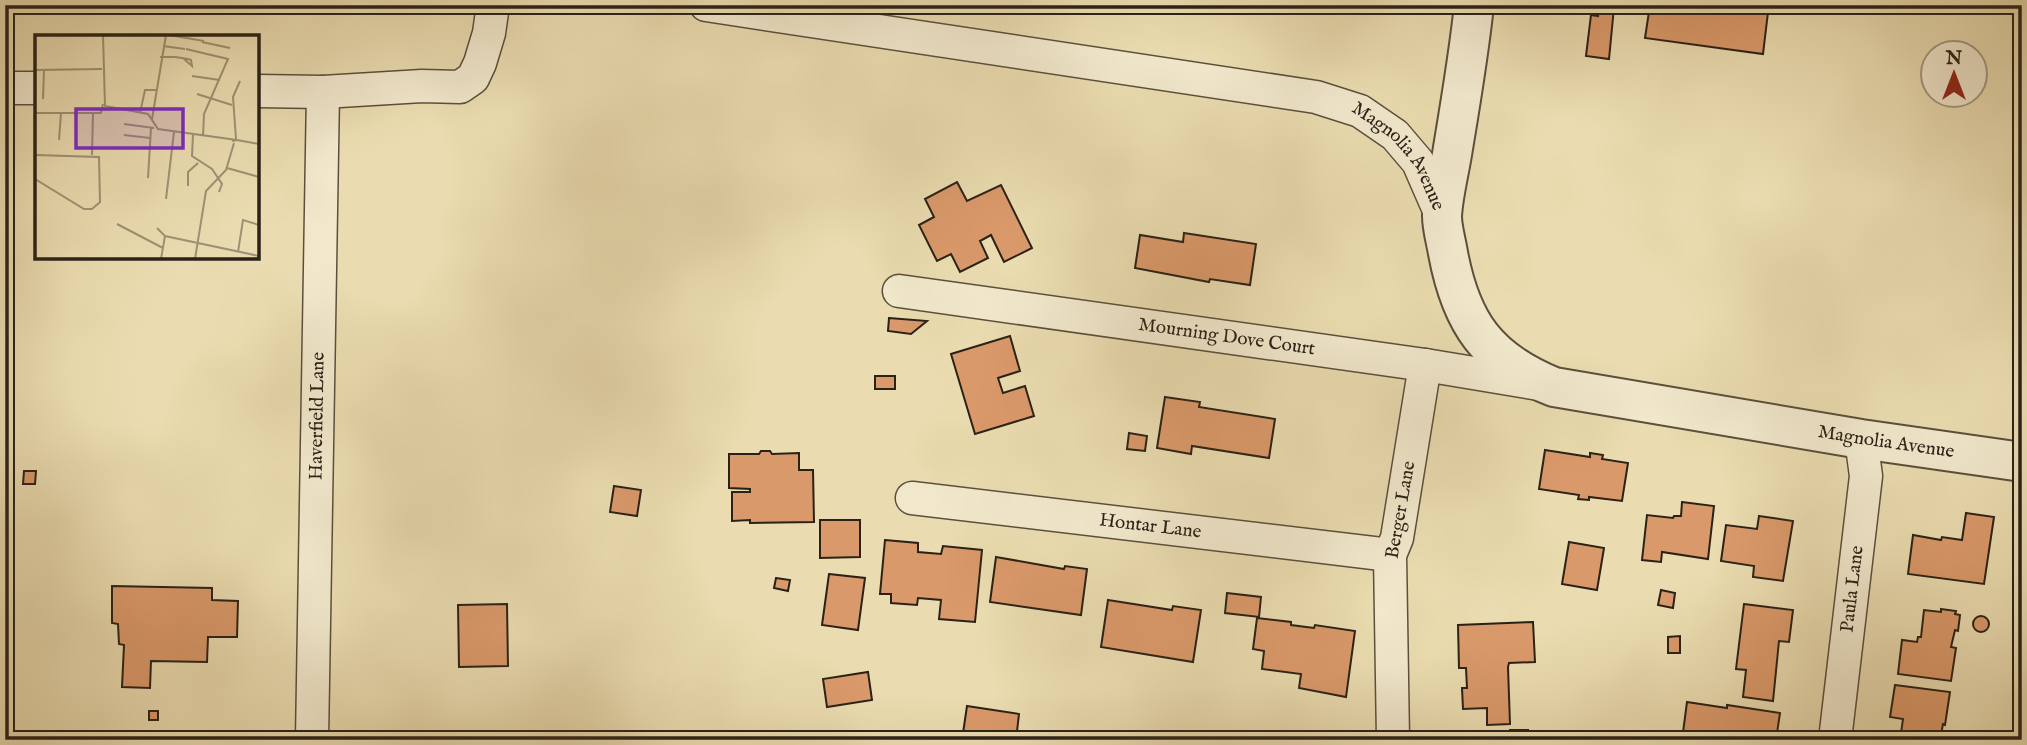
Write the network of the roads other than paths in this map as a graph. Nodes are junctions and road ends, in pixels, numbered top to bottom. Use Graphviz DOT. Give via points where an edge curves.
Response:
graph roads {
  1 [pos="493,5"];
  2 [pos="706,5"];
  3 [pos="1474,5"];
  4 [pos="5,88"];
  5 [pos="35,88"];
  6 [pos="259,91"];
  7 [pos="323,92"];
  8 [pos="1442,217"];
  9 [pos="899,291"];
  10 [pos="1425,365"];
  11 [pos="1554,387"];
  12 [pos="1861,439"];
  13 [pos="2022,462"];
  14 [pos="912,498"];
  15 [pos="1390,555"];
  16 [pos="312,740"];
  17 [pos="1393,740"];
  18 [pos="1835,740"];
  1 -- 7 [label="street" via="481,63 473,78 460,87"];
  2 -- 8 [label="street, Magnolia Avenue" via="1315,97 1360,111 1395,135 1418,162"];
  3 -- 8 [label="street"];
  4 -- 5 [label="street"];
  6 -- 7 [label="street"];
  7 -- 16 [label="street, Haverfield Lane"];
  8 -- 11 [label="street, Magnolia Avenue" via="1461,303 1479,335 1506,362"];
  9 -- 10 [label="street, Mourning Dove Court"];
  10 -- 11 [label="street, Mourning Dove Court"];
  10 -- 15 [label="street, Berger Lane" via="1397,538"];
  11 -- 12 [label="street, Magnolia Avenue"];
  12 -- 13 [label="street, Magnolia Avenue"];
  12 -- 18 [label="street, Paula Lane" via="1866,476"];
  14 -- 15 [label="street, Hontar Lane"];
  15 -- 17 [label="street, Berger Lane"];
}
